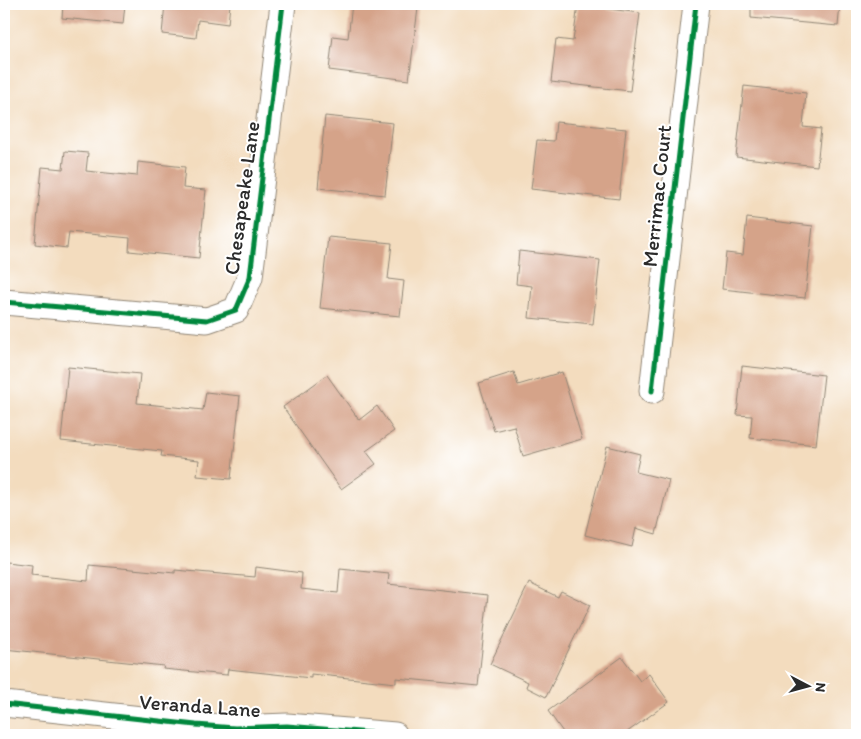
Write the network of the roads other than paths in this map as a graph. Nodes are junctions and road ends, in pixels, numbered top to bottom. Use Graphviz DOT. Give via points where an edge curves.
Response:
graph roads {
  1 [pos="282,4"];
  2 [pos="696,4"];
  3 [pos="4,302"];
  4 [pos="652,391"];
  5 [pos="4,704"];
  6 [pos="395,735"];
  1 -- 3 [label="street, Chesapeake Lane" via="250,277 236,310 207,320"];
  2 -- 4 [label="street, Merrimac Court"];
  5 -- 6 [label="street, Veranda Lane" via="215,727 287,726"];
}
